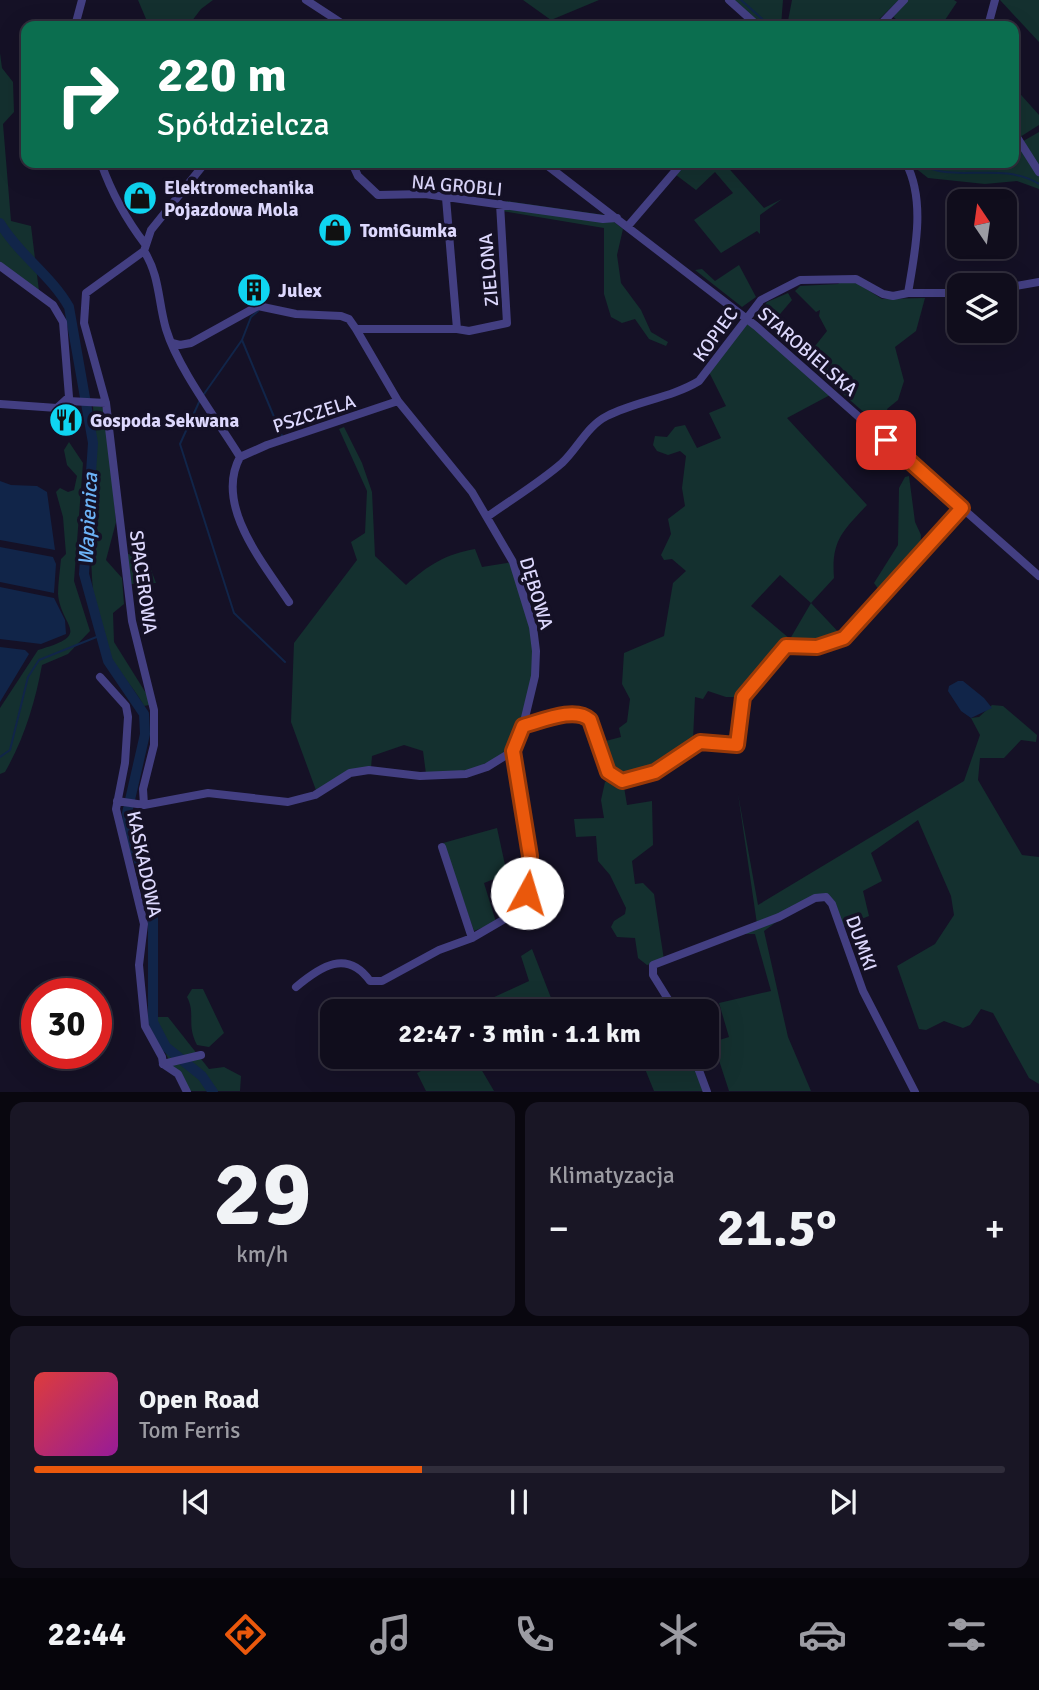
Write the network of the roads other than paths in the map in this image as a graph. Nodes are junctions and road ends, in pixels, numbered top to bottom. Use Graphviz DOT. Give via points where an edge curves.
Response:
graph roads {
  1 [pos="82,0"];
  2 [pos="306,0"];
  3 [pos="729,0"];
  4 [pos="904,0"];
  5 [pos="995,0"];
  6 [pos="76,21"];
  7 [pos="336,21"];
  8 [pos="752,21"];
  9 [pos="884,21"];
  10 [pos="989,21"];
  11 [pos="1019,140"];
  12 [pos="103,168"];
  13 [pos="201,168"];
  14 [pos="353,168"];
  15 [pos="551,168"];
  16 [pos="678,168"];
  17 [pos="907,168"];
  18 [pos="1039,172"];
  19 [pos="446,198"];
  20 [pos="500,204"];
  21 [pos="617,218"];
  22 [pos="628,226"];
  23 [pos="145,248"];
  24 [pos="0,266"];
  25 [pos="1039,282"];
  26 [pos="1017,286"];
  27 [pos="908,292"];
  28 [pos="947,293"];
  29 [pos="746,317"];
  30 [pos="356,329"];
  31 [pos="457,330"];
  32 [pos="172,343"];
  33 [pos="68,401"];
  34 [pos="398,401"];
  35 [pos="106,403"];
  36 [pos="0,404"];
  37 [pos="240,457"];
  38 [pos="962,508"];
  39 [pos="487,517"];
  40 [pos="1039,576"];
  41 [pos="289,602"];
  42 [pos="100,677"];
  43 [pos="523,726"];
  44 [pos="513,751"];
  45 [pos="120,802"];
  46 [pos="140,804"];
  47 [pos="442,847"];
  48 [pos="472,938"];
  49 [pos="296,988"];
  50 [pos="668,999"];
  51 [pos="201,1055"];
  52 [pos="163,1064"];
  53 [pos="699,1069"];
  54 [pos="187,1091"];
  55 [pos="707,1091"];
  56 [pos="915,1091"];
  1 -- 6 [label="street"];
  2 -- 7 [label="street"];
  3 -- 8 [label="street"];
  4 -- 9 [label="street"];
  5 -- 10 [label="street"];
  11 -- 18 [label="street"];
  12 -- 23 [label="street" via="125,218"];
  13 -- 23 [label="street, SPACEROWA" via="159,219"];
  14 -- 19 [label="street, NA GROBLI" via="369,190 379,195"];
  15 -- 21 [label="street, STAROBIELSKA"];
  16 -- 22 [label="street"];
  17 -- 27 [label="street" via="917,229"];
  19 -- 20 [label="street, NA GROBLI"];
  19 -- 31 [label="street, ZIELONA"];
  20 -- 21 [label="street, NA GROBLI"];
  20 -- 31 [label="street, ZIELONA" via="507,323"];
  21 -- 22 [label="street, STAROBIELSKA"];
  22 -- 29 [label="street, STAROBIELSKA"];
  23 -- 32 [label="street"];
  23 -- 35 [label="street, SPACEROWA" via="86,293 83,302 84,323"];
  24 -- 33 [label="street" via="53,305 63,322"];
  25 -- 26 [label="street"];
  27 -- 28 [label="street, KOPIEC"];
  27 -- 29 [label="street, KOPIEC" via="893,296 856,279 816,277 761,300"];
  29 -- 38 [label="street, STAROBIELSKA"];
  29 -- 39 [label="street, KOPIEC" via="698,381 593,425 557,467"];
  30 -- 31 [label="street, ZIELONA"];
  30 -- 32 [label="street, ZIELONA" via="341,316 258,306 191,342"];
  30 -- 34 [label="street, DĘBOWA"];
  32 -- 37 [label="street"];
  33 -- 35 [label="street"];
  33 -- 36 [label="street" via="57,408"];
  34 -- 37 [label="street, PSZCZELA"];
  34 -- 39 [label="street, DĘBOWA"];
  35 -- 46 [label="street, SPACEROWA" via="132,621 155,713 154,743"];
  37 -- 41 [label="street" via="230,481 244,528"];
  38 -- 40 [label="street, STAROBIELSKA"];
  38 -- 43 [label="street" via="844,638 817,647 786,646 743,697 737,745 700,742 655,772 622,781 608,772 590,720 584,715 574,713"];
  39 -- 43 [label="street, DĘBOWA" via="513,562 533,627 535,676"];
  42 -- 45 [label="street, KASKADOWA" via="126,706 128,717"];
  43 -- 44 [label="street, DĘBOWA"];
  44 -- 46 [label="street" via="466,774 419,776 369,770 350,774 315,795 288,802 208,793"];
  44 -- 48 [label="street" via="530,881 521,905 510,916"];
  45 -- 46 [label="street"];
  45 -- 52 [label="street, KASKADOWA" via="123,850 144,924 139,965 142,1009"];
  47 -- 48 [label="street"];
  48 -- 49 [label="street" via="382,981 370,981 348,961"];
  50 -- 56 [label="street, DUMKI" via="653,975 653,965 779,917 816,898 828,898 863,991"];
  51 -- 52 [label="street"];
  52 -- 54 [label="street, KASKADOWA" via="178,1074"];
  53 -- 55 [label="street"];
}
